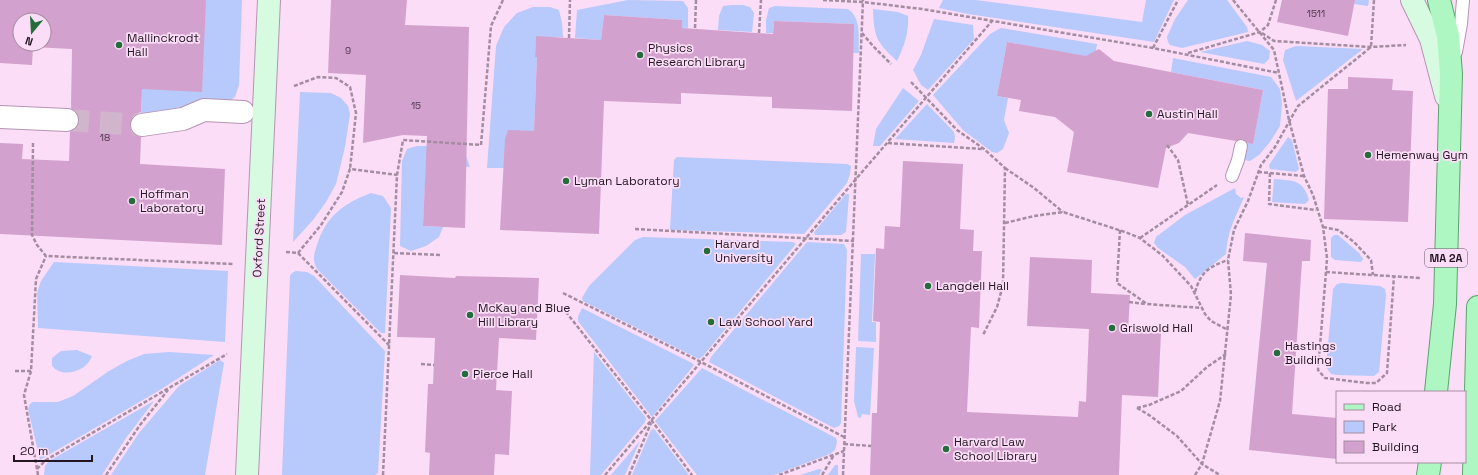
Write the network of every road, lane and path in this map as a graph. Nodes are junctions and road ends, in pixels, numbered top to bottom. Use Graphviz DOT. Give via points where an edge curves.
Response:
graph roads {
  1 [pos="269,0"];
  2 [pos="503,0"];
  3 [pos="570,0"];
  4 [pos="696,0"];
  5 [pos="761,0"];
  6 [pos="823,0"];
  7 [pos="1178,0"];
  8 [pos="1233,0"];
  9 [pos="1276,0"];
  10 [pos="1374,0"];
  11 [pos="1412,0"];
  12 [pos="1439,0"];
  13 [pos="1463,0"];
  14 [pos="863,1"];
  15 [pos="992,21"];
  16 [pos="695,28"];
  17 [pos="1260,32"];
  18 [pos="759,33"];
  19 [pos="862,33"];
  20 [pos="569,38"];
  21 [pos="1409,45"];
  22 [pos="1371,47"];
  23 [pos="1153,48"];
  24 [pos="1187,54"];
  25 [pos="891,64"];
  26 [pos="1279,73"];
  27 [pos="1451,74"];
  28 [pos="911,82"];
  29 [pos="294,86"];
  30 [pos="927,98"];
  31 [pos="243,112"];
  32 [pos="0,117"];
  33 [pos="33,118"];
  34 [pos="67,120"];
  35 [pos="1289,120"];
  36 [pos="1450,124"];
  37 [pos="142,125"];
  38 [pos="888,143"];
  39 [pos="1166,145"];
  40 [pos="1241,146"];
  41 [pos="984,149"];
  42 [pos="1260,165"];
  43 [pos="1006,168"];
  44 [pos="350,169"];
  45 [pos="1258,172"];
  46 [pos="1270,173"];
  47 [pos="397,175"];
  48 [pos="1232,176"];
  49 [pos="1304,176"];
  50 [pos="856,179"];
  51 [pos="1188,205"];
  52 [pos="1316,210"];
  53 [pos="1063,212"];
  54 [pos="1005,223"];
  55 [pos="1323,227"];
  56 [pos="634,229"];
  57 [pos="1120,230"];
  58 [pos="1140,238"];
  59 [pos="806,239"];
  60 [pos="854,241"];
  61 [pos="286,252"];
  62 [pos="394,252"];
  63 [pos="298,253"];
  64 [pos="46,256"];
  65 [pos="440,256"];
  66 [pos="1228,260"];
  67 [pos="235,264"];
  68 [pos="1326,272"];
  69 [pos="1373,275"];
  70 [pos="1394,276"];
  71 [pos="1421,278"];
  72 [pos="1195,292"];
  73 [pos="563,293"];
  74 [pos="1130,302"];
  75 [pos="1147,304"];
  76 [pos="562,307"];
  77 [pos="1478,307"];
  78 [pos="1202,308"];
  79 [pos="1228,330"];
  80 [pos="983,336"];
  81 [pos="389,345"];
  82 [pos="230,352"];
  83 [pos="1226,354"];
  84 [pos="701,362"];
  85 [pos="421,364"];
  86 [pos="434,365"];
  87 [pos="15,371"];
  88 [pos="31,371"];
  89 [pos="170,388"];
  90 [pos="1436,391"];
  91 [pos="652,421"];
  92 [pos="844,437"];
  93 [pos="844,444"];
  94 [pos="871,446"];
  95 [pos="844,451"];
  96 [pos="834,455"];
  97 [pos="1430,463"];
  98 [pos="1202,464"];
  99 [pos="37,468"];
  100 [pos="38,475"];
  101 [pos="106,475"];
  102 [pos="247,475"];
  103 [pos="383,475"];
  104 [pos="605,475"];
  105 [pos="629,475"];
  106 [pos="692,475"];
  107 [pos="779,475"];
  108 [pos="822,475"];
  109 [pos="844,475"];
  110 [pos="1195,475"];
  111 [pos="1220,475"];
  112 [pos="1428,475"];
  113 [pos="1474,475"];
  1 -- 102 [label="street, Oxford Street"];
  2 -- 47 [label="path" via="491,26 481,145 403,140"];
  3 -- 20 [label="path"];
  4 -- 16 [label="path"];
  5 -- 18 [label="path"];
  6 -- 14 [label="path"];
  7 -- 23 [label="path"];
  8 -- 17 [label="path"];
  9 -- 17 [label="path" via="1268,25"];
  10 -- 22 [label="path"];
  11 -- 36 [label="street" via="1435,51 1446,91"];
  12 -- 27 [label="main road, MA 2A" via="1448,36"];
  13 -- 27 [label="lane" via="1459,38"];
  14 -- 15 [label="path"];
  14 -- 19 [label="path"];
  15 -- 23 [label="path"];
  15 -- 30 [label="path"];
  17 -- 22 [label="path" via="1274,41"];
  17 -- 24 [label="path"];
  17 -- 26 [label="path" via="1274,50"];
  19 -- 25 [label="path"];
  19 -- 50 [label="path"];
  21 -- 22 [label="path"];
  22 -- 35 [label="path" via="1298,106"];
  23 -- 24 [label="path"];
  24 -- 26 [label="path"];
  26 -- 35 [label="path"];
  27 -- 36 [label="main road, MA 2A"];
  28 -- 30 [label="path"];
  29 -- 44 [label="path" via="318,77 336,78 350,87 356,113"];
  30 -- 38 [label="path"];
  30 -- 41 [label="path" via="957,130"];
  31 -- 37 [label="street" via="204,110 183,119"];
  32 -- 33 [label="street"];
  33 -- 34 [label="street"];
  33 -- 64 [label="path" via="32,235"];
  35 -- 42 [label="path" via="1274,148"];
  35 -- 49 [label="path"];
  36 -- 90 [label="main road, MA 2A" via="1444,304"];
  38 -- 41 [label="path"];
  38 -- 50 [label="path"];
  39 -- 51 [label="path" via="1178,160"];
  40 -- 48 [label="lane"];
  41 -- 43 [label="path"];
  42 -- 45 [label="path"];
  42 -- 48 [label="path"];
  43 -- 53 [label="path"];
  43 -- 54 [label="path"];
  44 -- 47 [label="path"];
  44 -- 63 [label="path" via="342,192 321,225"];
  45 -- 46 [label="path"];
  45 -- 66 [label="path" via="1234,230"];
  46 -- 49 [label="path"];
  46 -- 52 [label="path" via="1269,204"];
  47 -- 62 [label="path"];
  48 -- 51 [label="path"];
  49 -- 52 [label="path"];
  50 -- 59 [label="path"];
  50 -- 60 [label="path"];
  51 -- 58 [label="path"];
  52 -- 55 [label="path"];
  53 -- 54 [label="path"];
  53 -- 57 [label="path"];
  54 -- 80 [label="path" via="1003,285 998,307"];
  55 -- 68 [label="path"];
  55 -- 69 [label="path" via="1338,230 1354,242 1370,260"];
  56 -- 59 [label="path"];
  57 -- 58 [label="path"];
  57 -- 75 [label="path" via="1117,283"];
  58 -- 72 [label="path" via="1163,256"];
  59 -- 60 [label="path"];
  59 -- 84 [label="path"];
  60 -- 92 [label="path"];
  61 -- 63 [label="path"];
  62 -- 65 [label="path"];
  62 -- 81 [label="path"];
  63 -- 81 [label="path"];
  64 -- 67 [label="path"];
  64 -- 88 [label="path" via="36,279"];
  66 -- 72 [label="path" via="1209,268 1199,280"];
  66 -- 79 [label="path" via="1231,295"];
  68 -- 69 [label="path"];
  68 -- 70 [label="path" via="1318,370 1324,378 1366,383 1376,383 1387,373"];
  69 -- 70 [label="path"];
  70 -- 71 [label="path"];
  72 -- 78 [label="path"];
  73 -- 84 [label="path"];
  74 -- 75 [label="path"];
  75 -- 78 [label="path"];
  76 -- 91 [label="path"];
  77 -- 113 [label="main road"];
  78 -- 79 [label="path" via="1211,321"];
  79 -- 83 [label="path"];
  81 -- 103 [label="path"];
  82 -- 89 [label="path"];
  83 -- 98 [label="path" via="1220,401"];
  83 -- 98 [label="path" via="1207,367 1181,391 1137,408 1177,436"];
  84 -- 91 [label="path"];
  84 -- 92 [label="path"];
  85 -- 86 [label="path"];
  87 -- 88 [label="path"];
  88 -- 99 [label="path" via="24,396"];
  89 -- 99 [label="path" via="46,460"];
  89 -- 101 [label="path" via="140,425"];
  91 -- 104 [label="path"];
  91 -- 105 [label="path"];
  91 -- 106 [label="path"];
  92 -- 93 [label="path"];
  93 -- 94 [label="path"];
  93 -- 95 [label="path"];
  95 -- 96 [label="path"];
  95 -- 109 [label="path"];
  96 -- 107 [label="path"];
  96 -- 108 [label="path"];
  97 -- 112 [label="main road"];
  98 -- 110 [label="path"];
  98 -- 111 [label="path"];
  99 -- 100 [label="path"];
}
